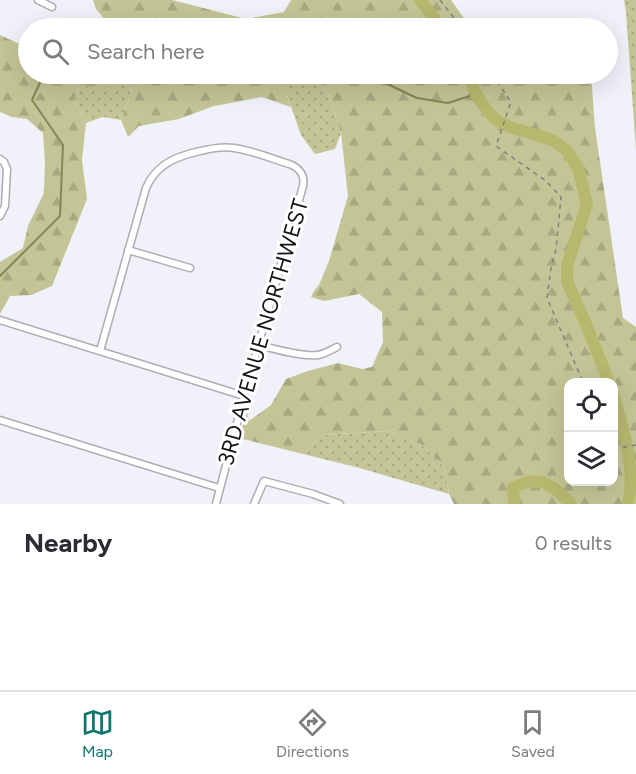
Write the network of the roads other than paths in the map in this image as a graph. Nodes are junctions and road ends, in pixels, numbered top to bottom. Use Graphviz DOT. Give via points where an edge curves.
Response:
graph roads {
  1 [pos="38,0"];
  2 [pos="52,7"];
  3 [pos="0,159"];
  4 [pos="0,216"];
  5 [pos="128,250"];
  6 [pos="190,267"];
  7 [pos="0,320"];
  8 [pos="259,345"];
  9 [pos="337,347"];
  10 [pos="100,351"];
  11 [pos="244,396"];
  12 [pos="0,420"];
  13 [pos="219,488"];
  14 [pos="216,504"];
  15 [pos="254,504"];
  16 [pos="340,504"];
  1 -- 2 [label="street"];
  3 -- 4 [label="street" via="7,170 5,206"];
  5 -- 6 [label="street"];
  5 -- 8 [label="street, 3RD AVENUE NORTHWEST" via="146,188 154,174 170,161 225,147 292,165 301,172 304,183"];
  5 -- 10 [label="street"];
  7 -- 10 [label="street"];
  8 -- 9 [label="street" via="318,355"];
  8 -- 11 [label="street, 3RD AVENUE NORTHWEST"];
  10 -- 11 [label="street"];
  11 -- 13 [label="street, 3RD AVENUE NORTHWEST"];
  12 -- 13 [label="street"];
  13 -- 14 [label="street, 3RD AVENUE NORTHWEST"];
  15 -- 16 [label="street" via="264,481"];
}
